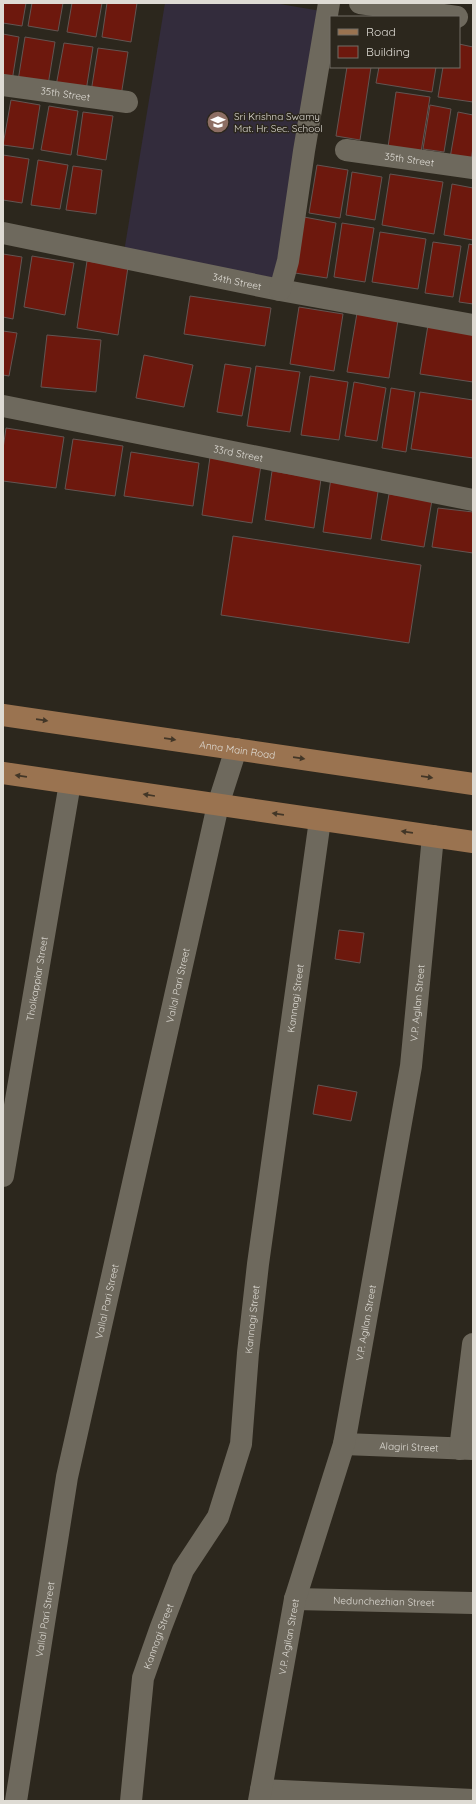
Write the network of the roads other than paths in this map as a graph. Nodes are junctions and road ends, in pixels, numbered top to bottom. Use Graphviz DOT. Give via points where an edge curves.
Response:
graph roads {
  1 [pos="330,3"];
  2 [pos="360,3"];
  3 [pos="451,16"];
  4 [pos="460,17"];
  5 [pos="473,19"];
  6 [pos="3,85"];
  7 [pos="127,102"];
  8 [pos="346,150"];
  9 [pos="473,168"];
  10 [pos="3,233"];
  11 [pos="280,290"];
  12 [pos="473,325"];
  13 [pos="3,406"];
  14 [pos="473,500"];
  15 [pos="3,715"];
  16 [pos="236,749"];
  17 [pos="3,773"];
  18 [pos="70,783"];
  19 [pos="473,784"];
  20 [pos="218,805"];
  21 [pos="320,820"];
  22 [pos="433,836"];
  23 [pos="473,842"];
  24 [pos="3,1176"];
  25 [pos="473,1344"];
  26 [pos="344,1444"];
  27 [pos="466,1449"];
  28 [pos="295,1599"];
  29 [pos="473,1603"];
  30 [pos="260,1796"];
  31 [pos="473,1800"];
  32 [pos="16,1801"];
  33 [pos="130,1801"];
  1 -- 11 [label="street" via="288,261"];
  2 -- 3 [label="street"];
  4 -- 5 [label="street"];
  6 -- 7 [label="street, 35th Street"];
  8 -- 9 [label="street, 35th Street"];
  10 -- 11 [label="street, 34th Street"];
  11 -- 12 [label="street, 34th Street"];
  13 -- 14 [label="street, 33rd Street"];
  15 -- 16 [label="main road, Anna Main Road, one-way"];
  16 -- 19 [label="main road, Anna Main Road, one-way"];
  16 -- 20 [label="street, Vallal Pari Street"];
  18 -- 17 [label="main road, one-way"];
  20 -- 18 [label="main road, one-way"];
  18 -- 24 [label="street, Tholkappiar Street"];
  21 -- 20 [label="main road, one-way"];
  20 -- 32 [label="street, Vallal Pari Street" via="67,1477"];
  22 -- 21 [label="main road, one-way"];
  21 -- 33 [label="street, Kannagi Street" via="258,1264 241,1444 218,1517 183,1570 143,1678"];
  22 -- 23 [label="main road"];
  22 -- 26 [label="street, V.P. Agilan Street" via="411,1066"];
  25 -- 27 [label="street"];
  26 -- 27 [label="street, Alagiri Street"];
  26 -- 28 [label="street, V.P. Agilan Street"];
  28 -- 29 [label="street, Nedunchezhian Street"];
  28 -- 30 [label="street, V.P. Agilan Street"];
  30 -- 31 [label="street"];
}
